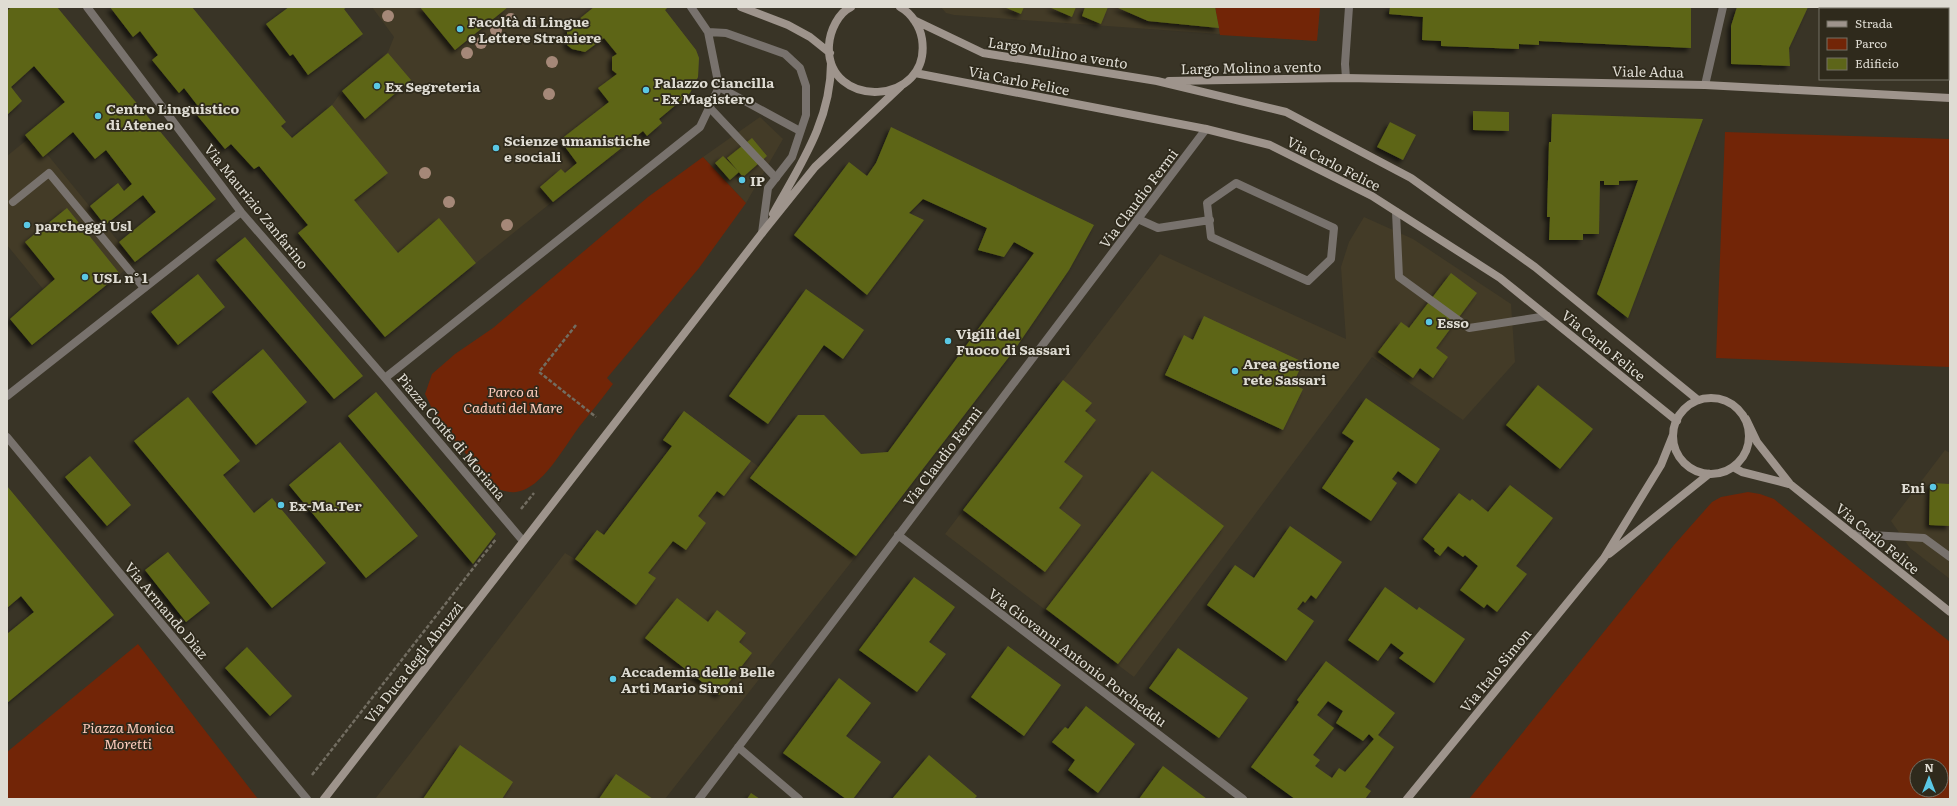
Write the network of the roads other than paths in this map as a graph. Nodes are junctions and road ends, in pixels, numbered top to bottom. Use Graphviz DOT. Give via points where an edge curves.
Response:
graph roads {
  1 [pos="87,7"];
  2 [pos="691,7"];
  3 [pos="742,7"];
  4 [pos="851,7"];
  5 [pos="900,7"];
  6 [pos="1349,7"];
  7 [pos="1723,7"];
  8 [pos="914,20"];
  9 [pos="708,32"];
  10 [pos="830,56"];
  11 [pos="915,73"];
  12 [pos="1346,78"];
  13 [pos="1157,81"];
  14 [pos="1704,85"];
  15 [pos="901,86"];
  16 [pos="719,87"];
  17 [pos="1950,98"];
  18 [pos="709,107"];
  19 [pos="1206,130"];
  20 [pos="800,131"];
  21 [pos="776,178"];
  22 [pos="13,202"];
  23 [pos="241,212"];
  24 [pos="1396,212"];
  25 [pos="1138,219"];
  26 [pos="1210,220"];
  27 [pos="762,233"];
  28 [pos="144,288"];
  29 [pos="1547,316"];
  30 [pos="386,378"];
  31 [pos="7,396"];
  32 [pos="1698,400"];
  33 [pos="1746,419"];
  34 [pos="1677,421"];
  35 [pos="1673,435"];
  36 [pos="7,437"];
  37 [pos="1733,467"];
  38 [pos="1709,474"];
  39 [pos="1790,484"];
  40 [pos="1853,534"];
  41 [pos="898,535"];
  42 [pos="523,541"];
  43 [pos="1950,557"];
  44 [pos="1604,558"];
  45 [pos="1950,612"];
  46 [pos="738,747"];
  47 [pos="307,799"];
  48 [pos="324,799"];
  49 [pos="699,799"];
  50 [pos="799,799"];
  51 [pos="1243,799"];
  52 [pos="1407,799"];
  1 -- 23 [label="street, Via Maurizio Zanfarino"];
  2 -- 9 [label="street"];
  3 -- 10 [label="main road" via="788,25 810,37"];
  4 -- 10 [label="main road" via="838,18 831,31"];
  5 -- 8 [label="main road"];
  6 -- 12 [label="street"];
  7 -- 14 [label="street"];
  8 -- 11 [label="main road" via="921,32 923,46 921,60"];
  8 -- 13 [label="main road, Largo Mulino a vento" via="983,54"];
  9 -- 16 [label="street"];
  9 -- 20 [label="street" via="726,33 785,54 800,68 806,86 806,115"];
  10 -- 15 [label="main road" via="836,73 846,83 859,90 873,93 888,92"];
  10 -- 27 [label="main road" via="827,99 819,128"];
  11 -- 15 [label="main road"];
  11 -- 19 [label="main road, Via Carlo Felice"];
  12 -- 13 [label="main road, Largo Molino a vento"];
  12 -- 14 [label="main road, Viale Adua"];
  13 -- 32 [label="main road, Via Carlo Felice" via="1286,112 1411,178 1535,267"];
  14 -- 17 [label="main road, Viale Adua"];
  15 -- 27 [label="main road" via="815,167"];
  16 -- 18 [label="street, Piazza Conte di Moriana"];
  16 -- 20 [label="street"];
  18 -- 21 [label="street"];
  18 -- 30 [label="street, Piazza Conte di Moriana" via="700,127"];
  19 -- 24 [label="main road, Via Carlo Felice" via="1270,145 1372,196"];
  19 -- 25 [label="street, Via Claudio Fermi"];
  20 -- 21 [label="street" via="792,157"];
  21 -- 27 [label="street" via="768,188"];
  22 -- 28 [label="street" via="49,173"];
  23 -- 28 [label="street"];
  23 -- 30 [label="street, Via Maurizio Zanfarino"];
  24 -- 29 [label="main road, Via Carlo Felice" via="1500,278"];
  24 -- 29 [label="street" via="1400,277 1469,328"];
  25 -- 26 [label="street" via="1158,228"];
  25 -- 41 [label="street, Via Claudio Fermi"];
  26 -- 26 [label="street" via="1211,237 1308,281 1331,259 1334,228 1236,183 1207,203"];
  27 -- 42 [label="main road"];
  28 -- 31 [label="street"];
  29 -- 34 [label="main road, Via Carlo Felice"];
  30 -- 42 [label="street, Piazza Conte di Moriana"];
  32 -- 33 [label="main road" via="1720,399 1730,403"];
  32 -- 34 [label="main road" via="1689,405"];
  33 -- 37 [label="main road" via="1750,440 1744,455"];
  33 -- 39 [label="main road, Via Carlo Felice" via="1757,442"];
  34 -- 35 [label="main road"];
  35 -- 38 [label="main road" via="1680,457 1688,466"];
  35 -- 44 [label="main road, Via Italo Simon" via="1661,465"];
  36 -- 47 [label="street, Via Armando Diaz"];
  37 -- 38 [label="main road" via="1721,473"];
  37 -- 39 [label="main road, Via Carlo Felice" via="1742,472"];
  38 -- 44 [label="main road, Via Italo Simon"];
  39 -- 40 [label="main road, Via Carlo Felice"];
  40 -- 43 [label="street" via="1924,538"];
  40 -- 45 [label="main road, Via Carlo Felice"];
  41 -- 46 [label="street, Via Claudio Fermi"];
  41 -- 51 [label="street, Via Giovanni Antonio Porcheddu"];
  42 -- 48 [label="main road, Via Duca degli Abruzzi"];
  44 -- 52 [label="main road, Via Italo Simon"];
  46 -- 49 [label="street, Via Claudio Fermi"];
  46 -- 50 [label="street"];
}
